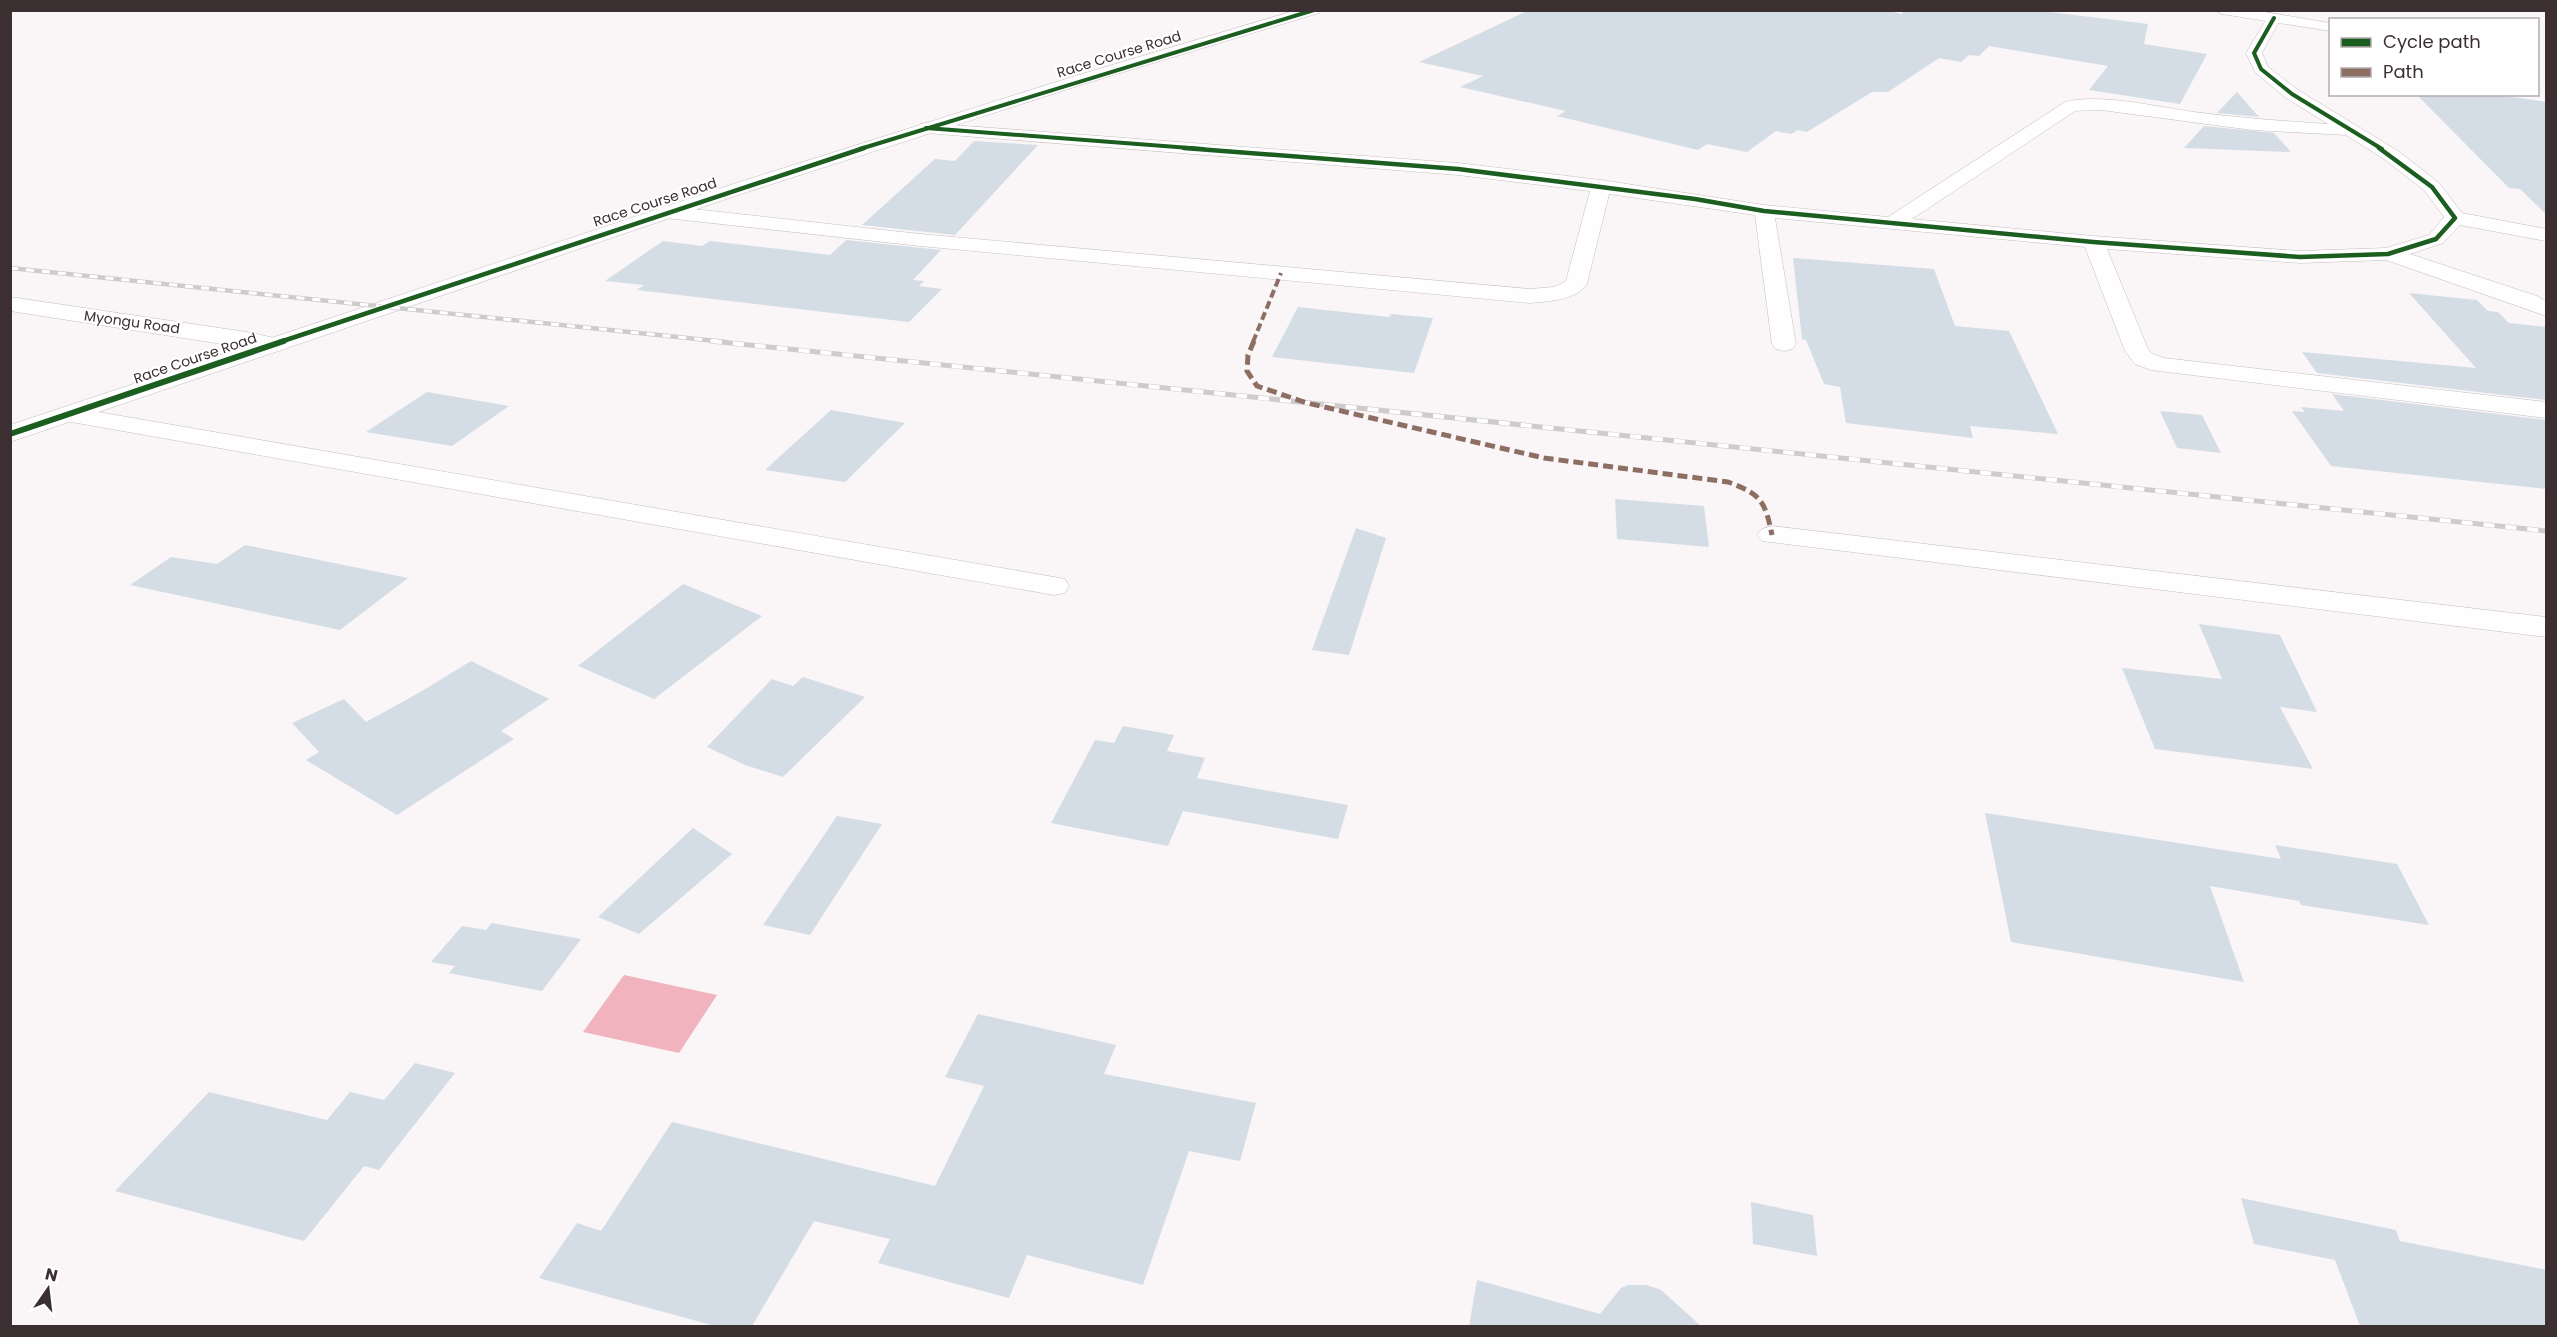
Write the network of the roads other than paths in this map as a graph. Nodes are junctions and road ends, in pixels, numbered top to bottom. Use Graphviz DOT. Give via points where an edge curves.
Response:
graph roads {
  1 [pos="1290,10"];
  2 [pos="1314,10"];
  3 [pos="2222,10"];
  4 [pos="2280,14"];
  5 [pos="2329,21"];
  6 [pos="926,128"];
  7 [pos="2352,130"];
  8 [pos="1601,186"];
  9 [pos="1764,211"];
  10 [pos="666,212"];
  11 [pos="2455,218"];
  12 [pos="1893,222"];
  13 [pos="2547,235"];
  14 [pos="2093,242"];
  15 [pos="2388,254"];
  16 [pos="10,304"];
  17 [pos="2547,309"];
  18 [pos="263,343"];
  19 [pos="1784,344"];
  20 [pos="2547,410"];
  21 [pos="69,415"];
  22 [pos="10,421"];
  23 [pos="10,434"];
  24 [pos="1773,535"];
  25 [pos="1054,586"];
  26 [pos="2547,627"];
  1 -- 18 [label="street, Race Course Road" via="1114,60 617,215"];
  2 -- 6 [label="street, Race Course Road"];
  3 -- 4 [label="street"];
  4 -- 5 [label="street"];
  4 -- 7 [label="street" via="2254,53 2261,69 2292,94"];
  6 -- 8 [label="street" via="1458,169"];
  6 -- 10 [label="street, Race Course Road"];
  7 -- 11 [label="street" via="2432,187"];
  7 -- 12 [label="street" via="2252,125 2101,105 2071,106"];
  8 -- 9 [label="street"];
  8 -- 10 [label="street" via="1576,284 1559,292 1530,296 921,240"];
  9 -- 12 [label="street"];
  9 -- 19 [label="street"];
  10 -- 18 [label="street, Race Course Road"];
  11 -- 13 [label="street"];
  11 -- 15 [label="street" via="2436,239"];
  12 -- 14 [label="street"];
  14 -- 15 [label="street" via="2300,258"];
  14 -- 20 [label="street" via="2136,351 2160,365"];
  15 -- 17 [label="street"];
  16 -- 18 [label="street, Myongu Road"];
  18 -- 21 [label="street, Race Course Road"];
  18 -- 22 [label="street, Race Course Road"];
  21 -- 23 [label="street, Race Course Road"];
  21 -- 25 [label="street"];
  24 -- 26 [label="street"];
}
